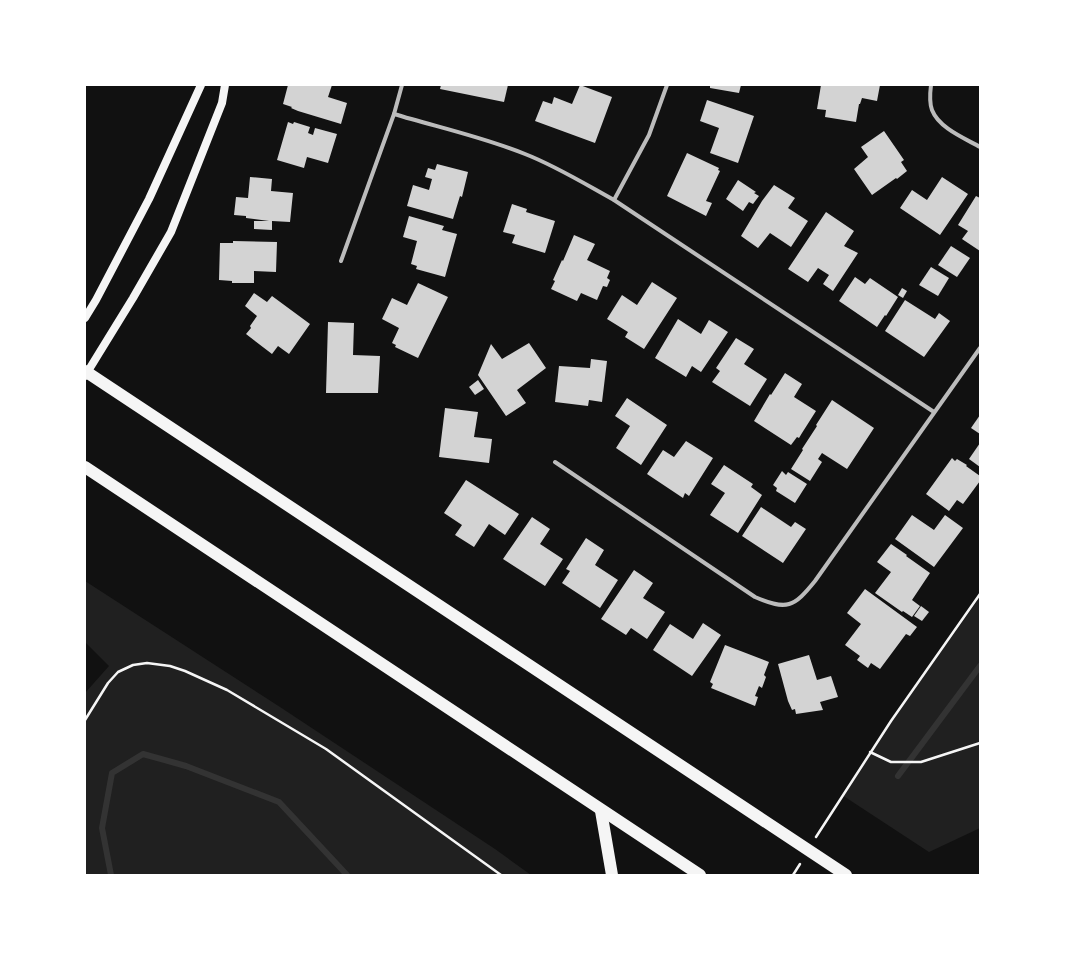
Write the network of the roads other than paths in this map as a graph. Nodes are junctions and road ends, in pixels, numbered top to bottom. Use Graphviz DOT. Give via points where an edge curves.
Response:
graph roads {
  1 [pos="201,85"];
  2 [pos="225,85"];
  3 [pos="402,85"];
  4 [pos="667,85"];
  5 [pos="931,85"];
  6 [pos="394,114"];
  7 [pos="980,147"];
  8 [pos="614,200"];
  9 [pos="341,261"];
  10 [pos="85,318"];
  11 [pos="980,348"];
  12 [pos="85,371"];
  13 [pos="85,376"];
  14 [pos="934,412"];
  15 [pos="555,462"];
  16 [pos="85,467"];
  17 [pos="601,811"];
  18 [pos="612,875"];
  19 [pos="700,875"];
  20 [pos="846,875"];
  1 -- 10 [label="main road" via="149,199"];
  2 -- 13 [label="main road" via="222,103 171,232"];
  3 -- 6 [label="street"];
  4 -- 8 [label="street" via="649,135"];
  5 -- 7 [label="street" via="932,110 950,130"];
  6 -- 8 [label="street" via="524,153"];
  6 -- 9 [label="street"];
  8 -- 14 [label="street"];
  11 -- 14 [label="street"];
  12 -- 20 [label="highway"];
  14 -- 15 [label="street" via="811,586 798,601 791,604 772,604 755,597"];
  16 -- 17 [label="highway"];
  17 -- 18 [label="highway"];
  17 -- 19 [label="highway"];
}
